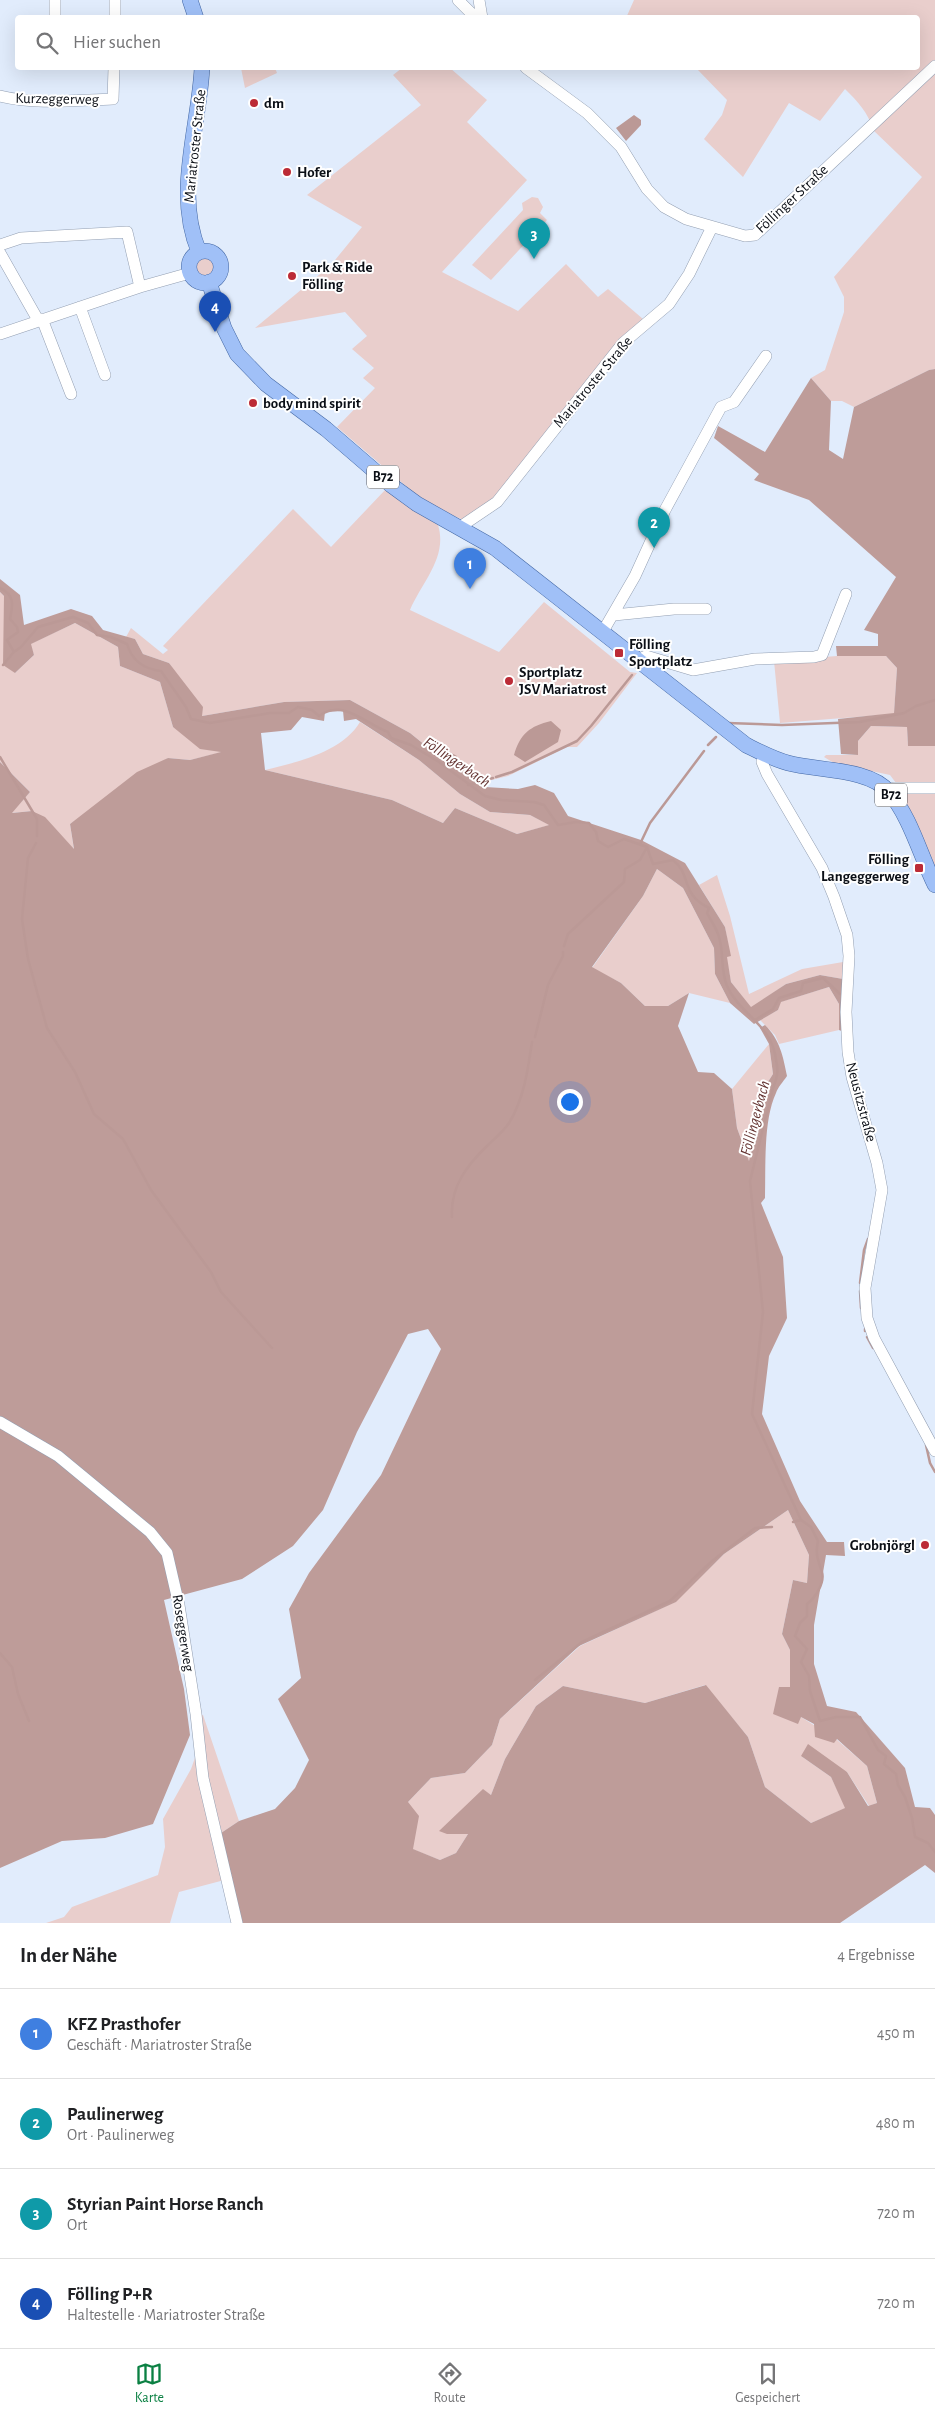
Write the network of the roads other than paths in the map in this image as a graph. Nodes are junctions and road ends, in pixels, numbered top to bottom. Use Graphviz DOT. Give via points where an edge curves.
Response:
graph roads {
  1 [pos="55,0"];
  2 [pos="115,0"];
  3 [pos="190,0"];
  4 [pos="458,0"];
  5 [pos="480,0"];
  6 [pos="55,15"];
  7 [pos="115,15"];
  8 [pos="195,15"];
  9 [pos="473,15"];
  10 [pos="482,15"];
  11 [pos="935,66"];
  12 [pos="114,70"];
  13 [pos="202,70"];
  14 [pos="529,70"];
  15 [pos="0,96"];
  16 [pos="712,227"];
  17 [pos="0,245"];
  18 [pos="199,252"];
  19 [pos="0,253"];
  20 [pos="190,273"];
  21 [pos="209,282"];
  22 [pos="140,287"];
  23 [pos="80,307"];
  24 [pos="40,320"];
  25 [pos="0,334"];
  26 [pos="766,356"];
  27 [pos="105,375"];
  28 [pos="71,394"];
  29 [pos="460,527"];
  30 [pos="846,594"];
  31 [pos="706,609"];
  32 [pos="614,615"];
  33 [pos="602,633"];
  34 [pos="636,660"];
  35 [pos="765,755"];
  36 [pos="935,788"];
  37 [pos="888,790"];
  38 [pos="935,885"];
  39 [pos="0,1422"];
  40 [pos="935,1451"];
  41 [pos="237,1923"];
  1 -- 6 [label="street"];
  2 -- 7 [label="street"];
  3 -- 8 [label="main road"];
  4 -- 9 [label="street"];
  5 -- 10 [label="street"];
  11 -- 16 [label="street, Föllinger Straße" via="755,235 745,236"];
  12 -- 15 [label="street, Kurzeggerweg" via="113,99 11,99"];
  13 -- 18 [label="main road, Mariatroster Straße" via="188,192 188,217"];
  14 -- 16 [label="street, Föllinger Straße" via="587,113 621,147 647,189 664,207 686,219"];
  16 -- 29 [label="street, Mariatroster Straße" via="690,274 669,304 623,343 497,502"];
  17 -- 22 [label="street" via="21,238 126,232"];
  18 -- 20 [label="main road" via="189,263"];
  18 -- 21 [label="main road" via="210,251 220,263 218,275"];
  19 -- 24 [label="street"];
  20 -- 21 [label="main road" via="198,281"];
  20 -- 22 [label="street"];
  21 -- 29 [label="main road, B72" via="224,328 247,366 417,504"];
  22 -- 23 [label="street"];
  23 -- 24 [label="street"];
  23 -- 27 [label="street"];
  24 -- 25 [label="street"];
  24 -- 28 [label="street"];
  26 -- 32 [label="street" via="734,402 720,407"];
  29 -- 33 [label="main road, B72" via="495,548"];
  30 -- 34 [label="street" via="822,655 755,659 693,670 646,656"];
  31 -- 32 [label="street"];
  32 -- 33 [label="street"];
  33 -- 34 [label="main road, B72"];
  34 -- 35 [label="main road, B72" via="729,733"];
  35 -- 37 [label="main road, B72" via="798,765 864,776"];
  35 -- 40 [label="street, Neusitzstraße" via="764,768 818,860 844,921 849,956 848,1052 882,1190 866,1275 867,1318 874,1338"];
  36 -- 37 [label="street"];
  37 -- 38 [label="main road, B72"];
  39 -- 41 [label="street, Roseggerweg" via="58,1456 150,1532 167,1553 180,1605 203,1778"];
}
